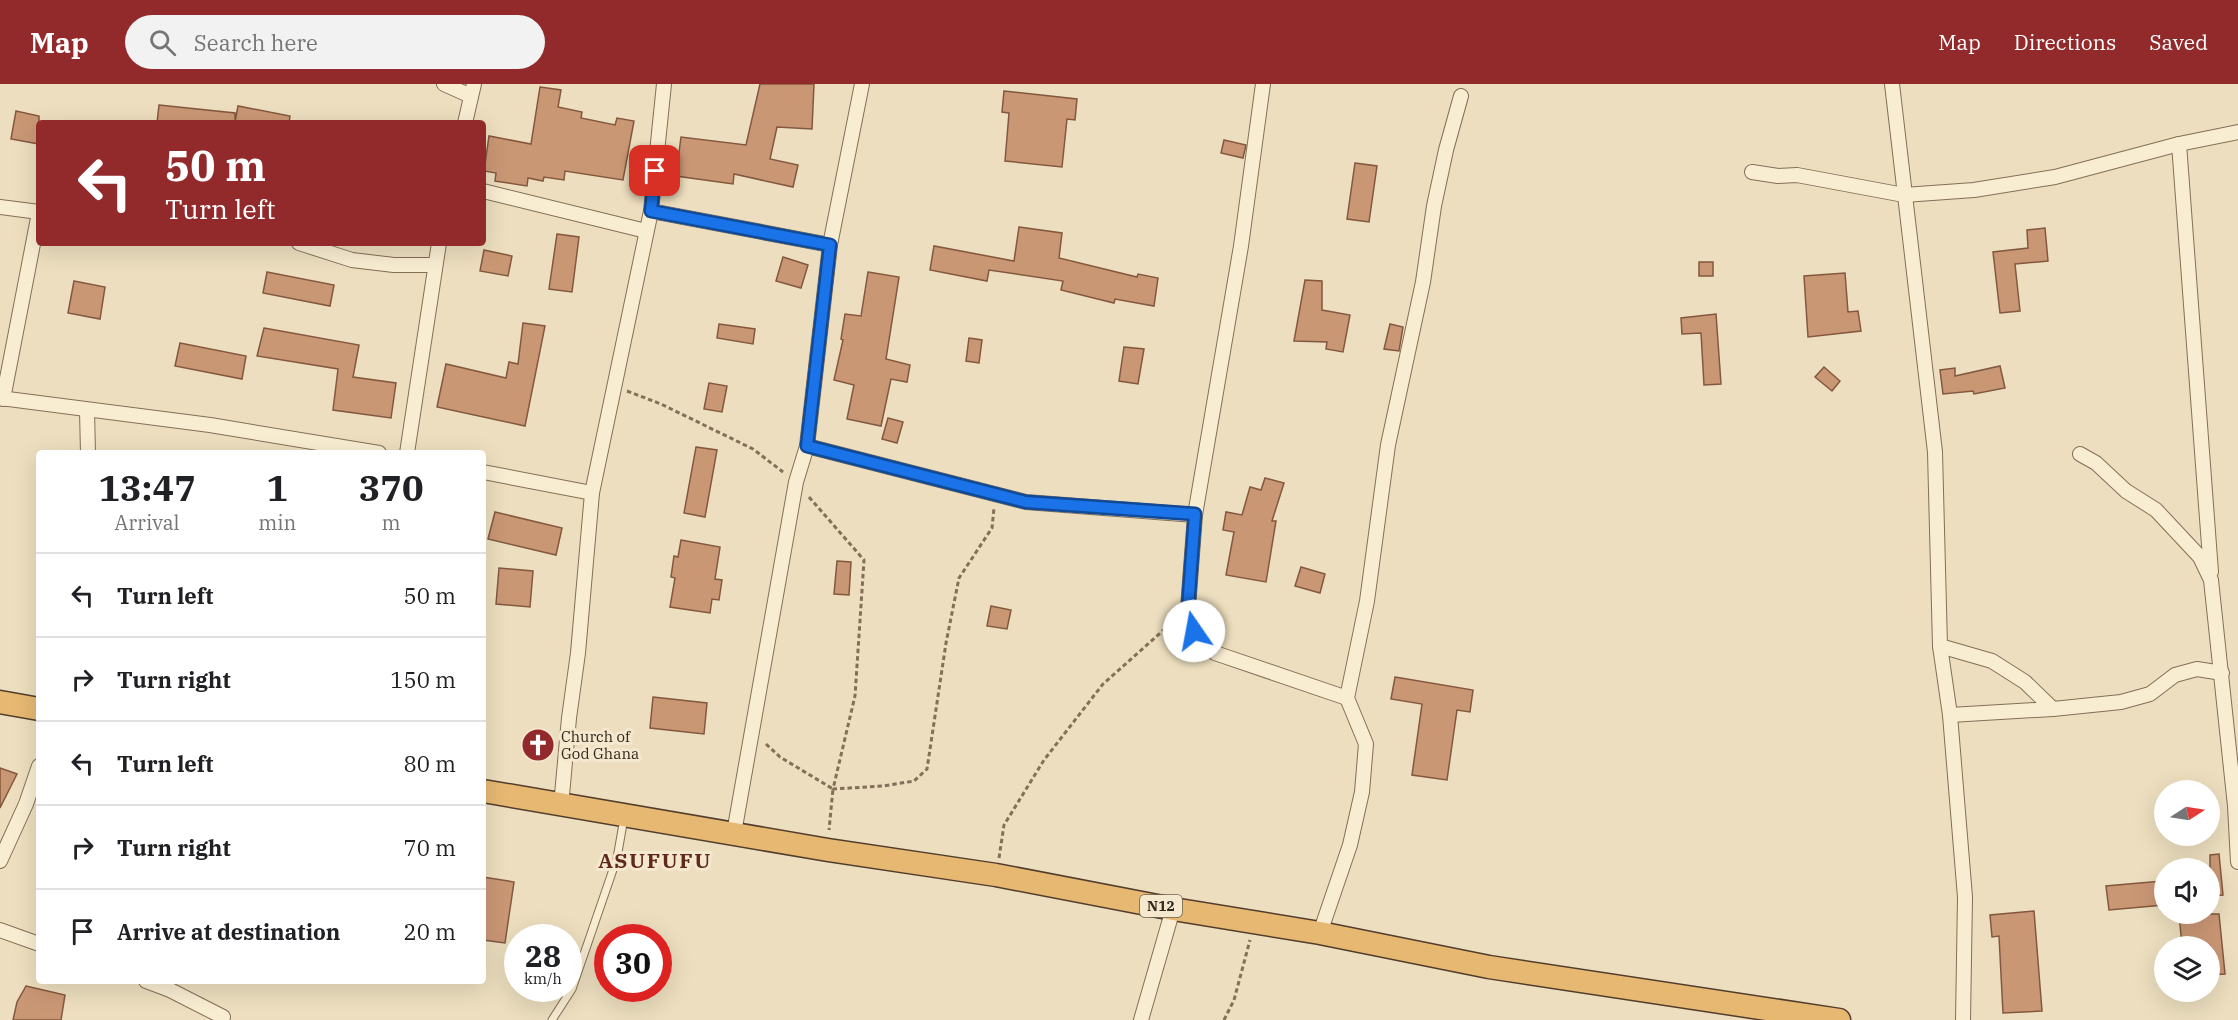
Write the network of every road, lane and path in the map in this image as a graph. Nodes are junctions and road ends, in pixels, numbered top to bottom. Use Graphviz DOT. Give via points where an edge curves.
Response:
graph roads {
  1 [pos="444,84"];
  2 [pos="664,84"];
  3 [pos="862,84"];
  4 [pos="1263,84"];
  5 [pos="1892,84"];
  6 [pos="473,90"];
  7 [pos="1461,96"];
  8 [pos="466,120"];
  9 [pos="2238,132"];
  10 [pos="2179,144"];
  11 [pos="1752,172"];
  12 [pos="486,192"];
  13 [pos="1904,195"];
  14 [pos="0,207"];
  15 [pos="651,211"];
  16 [pos="36,212"];
  17 [pos="36,227"];
  18 [pos="646,231"];
  19 [pos="830,245"];
  20 [pos="308,246"];
  21 [pos="438,246"];
  22 [pos="435,265"];
  23 [pos="616,386"];
  24 [pos="1,398"];
  25 [pos="87,411"];
  26 [pos="807,446"];
  27 [pos="88,450"];
  28 [pos="361,450"];
  29 [pos="407,450"];
  30 [pos="2080,454"];
  31 [pos="486,473"];
  32 [pos="796,482"];
  33 [pos="592,493"];
  34 [pos="994,506"];
  35 [pos="1195,514"];
  36 [pos="2211,580"];
  37 [pos="1188,608"];
  38 [pos="1940,646"];
  39 [pos="2222,673"];
  40 [pos="1347,698"];
  41 [pos="0,702"];
  42 [pos="36,708"];
  43 [pos="2053,709"];
  44 [pos="1950,715"];
  45 [pos="753,732"];
  46 [pos="36,775"];
  47 [pos="832,789"];
  48 [pos="486,792"];
  49 [pos="561,806"];
  50 [pos="625,815"];
  51 [pos="734,833"];
  52 [pos="828,850"];
  53 [pos="0,861"];
  54 [pos="2238,862"];
  55 [pos="996,875"];
  56 [pos="1173,909"];
  57 [pos="1255,921"];
  58 [pos="0,930"];
  59 [pos="1320,933"];
  60 [pos="36,943"];
  61 [pos="154,984"];
  62 [pos="223,1017"];
  63 [pos="552,1020"];
  64 [pos="1141,1020"];
  65 [pos="1224,1020"];
  66 [pos="1839,1020"];
  67 [pos="1963,1020"];
  1 -- 6 [label="street"];
  2 -- 15 [label="street"];
  3 -- 19 [label="street"];
  4 -- 35 [label="street" via="1241,246"];
  5 -- 13 [label="street"];
  6 -- 8 [label="street"];
  7 -- 40 [label="street" via="1434,206 1423,282 1388,445 1367,601"];
  9 -- 10 [label="street"];
  10 -- 13 [label="street" via="2055,177 1974,190"];
  10 -- 36 [label="street"];
  11 -- 13 [label="street" via="1797,175"];
  12 -- 18 [label="street"];
  13 -- 38 [label="street" via="1935,452"];
  14 -- 16 [label="street"];
  15 -- 18 [label="street"];
  15 -- 19 [label="street"];
  17 -- 24 [label="street"];
  18 -- 23 [label="street"];
  19 -- 26 [label="street"];
  20 -- 22 [label="street" via="352,260"];
  21 -- 22 [label="street"];
  22 -- 29 [label="street"];
  23 -- 32 [label="path" via="753,448"];
  23 -- 33 [label="street"];
  24 -- 25 [label="street"];
  25 -- 27 [label="street"];
  25 -- 28 [label="street" via="210,425"];
  26 -- 32 [label="street"];
  26 -- 35 [label="street" via="1026,502"];
  30 -- 36 [label="street" via="2156,510 2200,556"];
  31 -- 33 [label="street"];
  32 -- 45 [label="street"];
  32 -- 47 [label="path" via="864,560 855,696"];
  33 -- 49 [label="street"];
  34 -- 47 [label="path" via="992,528 959,578 927,769 914,781"];
  35 -- 37 [label="street"];
  36 -- 39 [label="street"];
  37 -- 40 [label="street" via="1194,631 1215,653"];
  37 -- 55 [label="path" via="1103,684 1044,760 1004,825"];
  38 -- 43 [label="street" via="1992,661 2025,682"];
  38 -- 44 [label="street"];
  39 -- 43 [label="street" via="2197,669 2175,675 2150,694 2121,702"];
  39 -- 54 [label="street"];
  40 -- 59 [label="street" via="1366,744 1362,792 1350,845"];
  41 -- 42 [label="highway"];
  43 -- 44 [label="street"];
  44 -- 67 [label="street" via="1965,897"];
  45 -- 47 [label="path" via="780,757"];
  45 -- 51 [label="street"];
  46 -- 53 [label="street"];
  47 -- 52 [label="path"];
  48 -- 49 [label="highway, N12"];
  49 -- 50 [label="highway, N12"];
  50 -- 51 [label="highway, N12"];
  50 -- 63 [label="lane" via="617,858 572,989"];
  51 -- 52 [label="highway, N12"];
  52 -- 55 [label="highway, N12"];
  55 -- 56 [label="highway, N12"];
  56 -- 57 [label="highway, N12"];
  56 -- 64 [label="street"];
  57 -- 59 [label="highway, N12"];
  57 -- 65 [label="path" via="1234,1000"];
  58 -- 60 [label="street"];
  59 -- 66 [label="highway, N12" via="1489,967"];
  61 -- 62 [label="street"];
}
